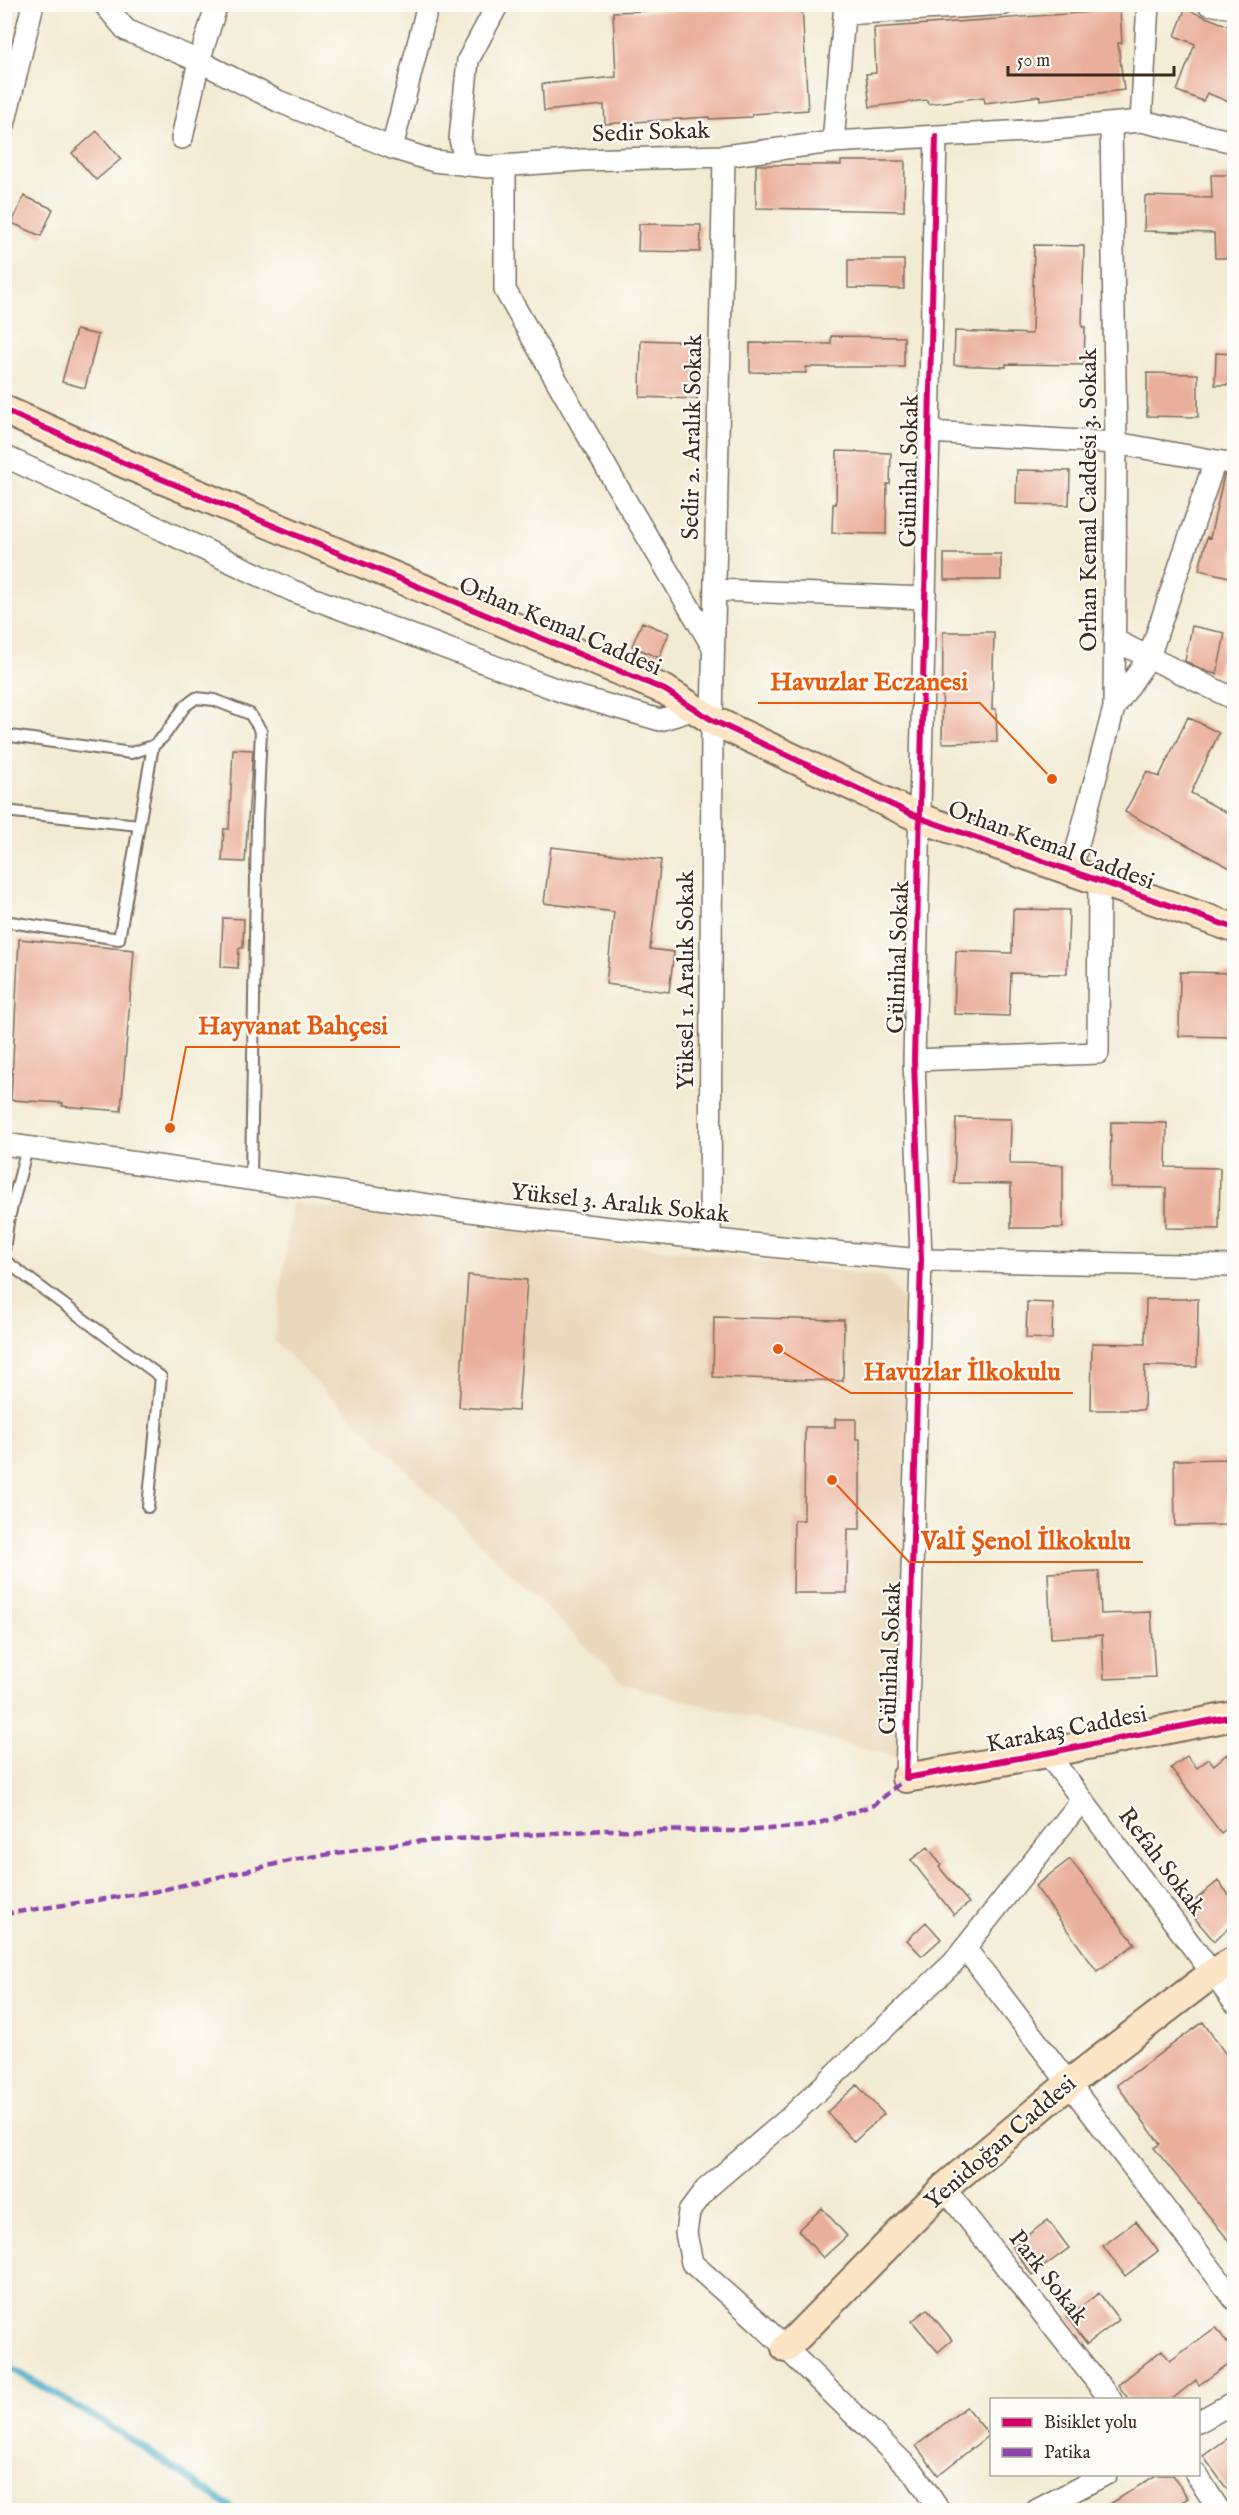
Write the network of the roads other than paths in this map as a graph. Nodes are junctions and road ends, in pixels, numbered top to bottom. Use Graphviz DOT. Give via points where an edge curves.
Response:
graph roads {
  1 [pos="33,4"];
  2 [pos="104,4"];
  3 [pos="217,4"];
  4 [pos="428,4"];
  5 [pos="498,4"];
  6 [pos="1004,4"];
  7 [pos="1148,4"];
  8 [pos="1208,4"];
  9 [pos="1234,8"];
  10 [pos="844,9"];
  11 [pos="199,61"];
  12 [pos="1141,121"];
  13 [pos="1111,124"];
  14 [pos="4,125"];
  15 [pos="936,136"];
  16 [pos="182,138"];
  17 [pos="833,142"];
  18 [pos="1234,142"];
  19 [pos="392,148"];
  20 [pos="724,156"];
  21 [pos="466,165"];
  22 [pos="505,166"];
  23 [pos="4,410"];
  24 [pos="929,432"];
  25 [pos="1116,443"];
  26 [pos="4,456"];
  27 [pos="1225,463"];
  28 [pos="715,590"];
  29 [pos="925,598"];
  30 [pos="1114,640"];
  31 [pos="713,648"];
  32 [pos="1149,657"];
  33 [pos="1234,699"];
  34 [pos="1114,708"];
  35 [pos="704,715"];
  36 [pos="4,735"];
  37 [pos="153,746"];
  38 [pos="4,812"];
  39 [pos="920,818"];
  40 [pos="139,825"];
  41 [pos="1071,871"];
  42 [pos="1099,883"];
  43 [pos="4,921"];
  44 [pos="1234,928"];
  45 [pos="914,1060"];
  46 [pos="4,1144"];
  47 [pos="27,1148"];
  48 [pos="251,1178"];
  49 [pos="6,1222"];
  50 [pos="710,1240"];
  51 [pos="4,1250"];
  52 [pos="4,1260"];
  53 [pos="921,1260"];
  54 [pos="1234,1266"];
  55 [pos="148,1507"];
  56 [pos="1234,1716"];
  57 [pos="1047,1753"];
  58 [pos="906,1778"];
  59 [pos="1082,1800"];
  60 [pos="965,1948"];
  61 [pos="1224,1967"];
  62 [pos="1234,2002"];
  63 [pos="1070,2083"];
  64 [pos="944,2188"];
  65 [pos="1234,2299"];
  66 [pos="786,2348"];
  67 [pos="1109,2398"];
  68 [pos="1234,2402"];
  69 [pos="1200,2421"];
  70 [pos="1104,2476"];
  71 [pos="1197,2476"];
  72 [pos="939,2511"];
  73 [pos="1036,2511"];
  74 [pos="1219,2511"];
  1 -- 14 [label="street"];
  2 -- 11 [label="street, Sedir Sokak" via="126,30"];
  3 -- 11 [label="street"];
  4 -- 19 [label="street"];
  5 -- 21 [label="street" via="468,60 460,139"];
  6 -- 10 [label="street"];
  7 -- 12 [label="street"];
  8 -- 9 [label="street"];
  10 -- 17 [label="street"];
  11 -- 16 [label="street"];
  11 -- 19 [label="street, Sedir Sokak" via="278,101"];
  12 -- 13 [label="street, Sedir Sokak"];
  12 -- 18 [label="street, Sedir Sokak"];
  13 -- 15 [label="street, Sedir Sokak"];
  13 -- 25 [label="street, Orhan Kemal Caddesi 3. Sokak"];
  15 -- 17 [label="street, Sedir Sokak"];
  15 -- 24 [label="street, Gülnihal Sokak"];
  17 -- 20 [label="street, Sedir Sokak"];
  19 -- 21 [label="street, Sedir Sokak" via="434,161"];
  20 -- 22 [label="street, Sedir Sokak"];
  20 -- 28 [label="street, Sedir 2. Aralık Sokak"];
  21 -- 22 [label="street, Sedir Sokak"];
  22 -- 31 [label="street" via="506,290"];
  23 -- 35 [label="street, Orhan Kemal Caddesi" via="665,690"];
  24 -- 25 [label="street"];
  24 -- 29 [label="street, Gülnihal Sokak"];
  25 -- 27 [label="street"];
  25 -- 30 [label="street, Orhan Kemal Caddesi 3. Sokak"];
  26 -- 35 [label="street" via="293,591 566,693 660,720"];
  27 -- 32 [label="street"];
  28 -- 29 [label="street"];
  28 -- 31 [label="street, Sedir 2. Aralık Sokak"];
  29 -- 39 [label="street, Gülnihal Sokak"];
  30 -- 32 [label="street"];
  30 -- 34 [label="street, Orhan Kemal Caddesi 3. Sokak"];
  31 -- 35 [label="street, Sedir 2. Aralık Sokak"];
  32 -- 33 [label="street"];
  32 -- 34 [label="street"];
  34 -- 41 [label="street, Orhan Kemal Caddesi 3. Sokak"];
  35 -- 39 [label="street, Orhan Kemal Caddesi"];
  35 -- 50 [label="street, Yüksel 1. Aralık Sokak"];
  36 -- 37 [label="lane" via="131,753"];
  37 -- 40 [label="lane"];
  37 -- 48 [label="lane" via="196,698 244,711 261,731"];
  38 -- 40 [label="lane"];
  39 -- 41 [label="street, Orhan Kemal Caddesi"];
  39 -- 45 [label="street, Gülnihal Sokak"];
  40 -- 43 [label="lane" via="119,939"];
  41 -- 42 [label="street, Orhan Kemal Caddesi"];
  42 -- 44 [label="street, Orhan Kemal Caddesi"];
  42 -- 45 [label="street" via="1098,1053"];
  45 -- 53 [label="street, Gülnihal Sokak"];
  46 -- 47 [label="street, Yüksel 3. Aralık Sokak"];
  47 -- 48 [label="street, Yüksel 3. Aralık Sokak"];
  47 -- 49 [label="lane"];
  48 -- 50 [label="street, Yüksel 3. Aralık Sokak" via="505,1216"];
  49 -- 51 [label="lane"];
  50 -- 53 [label="street, Yüksel 3. Aralık Sokak"];
  52 -- 55 [label="lane" via="161,1377"];
  53 -- 54 [label="street, Yüksel 3. Aralık Sokak"];
  53 -- 58 [label="street, Gülnihal Sokak"];
  56 -- 57 [label="street, Karakaş Caddesi"];
  57 -- 58 [label="street, Karakaş Caddesi"];
  57 -- 59 [label="street, Refah Sokak"];
  59 -- 60 [label="street"];
  59 -- 61 [label="street, Refah Sokak"];
  60 -- 63 [label="street"];
  60 -- 66 [label="street" via="789,2118 706,2189 689,2212 686,2233 692,2263"];
  61 -- 62 [label="street, Refah Sokak"];
  61 -- 63 [label="street, Yenidoğan Caddesi"];
  63 -- 64 [label="street, Yenidoğan Caddesi"];
  63 -- 65 [label="street"];
  64 -- 66 [label="street, Yenidoğan Caddesi"];
  64 -- 67 [label="street, Park Sokak"];
  66 -- 72 [label="street" via="915,2474"];
  68 -- 69 [label="street"];
  70 -- 73 [label="street"];
  71 -- 74 [label="street"];
}
